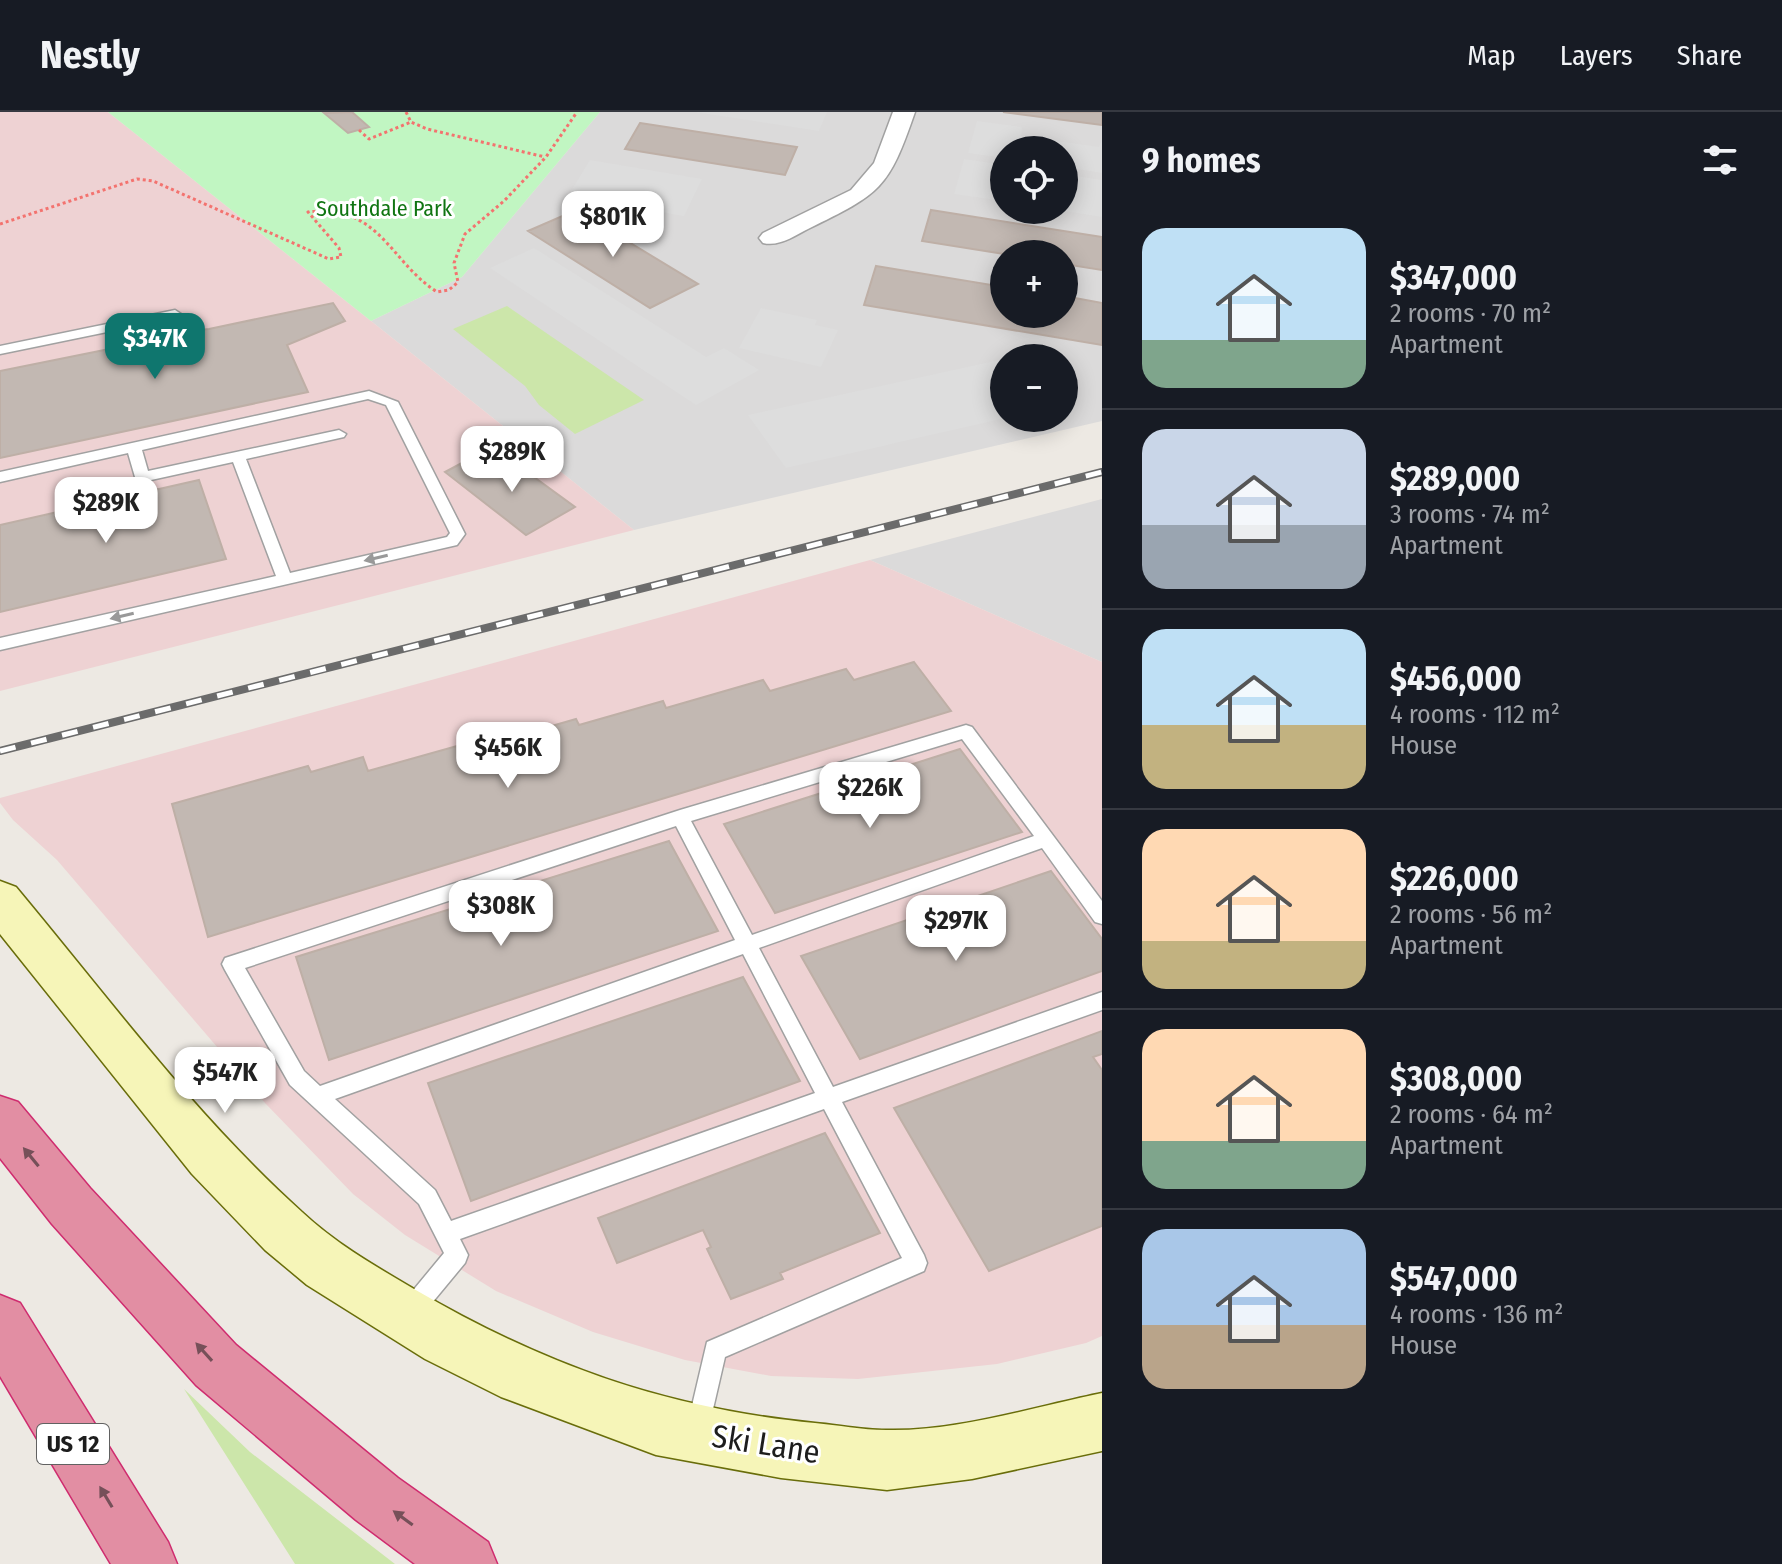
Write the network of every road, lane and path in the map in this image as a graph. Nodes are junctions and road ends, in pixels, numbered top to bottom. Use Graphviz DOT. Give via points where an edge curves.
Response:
graph roads {
  1 [pos="406,112"];
  2 [pos="577,112"];
  3 [pos="904,112"];
  4 [pos="411,122"];
  5 [pos="359,130"];
  6 [pos="546,157"];
  7 [pos="0,224"];
  8 [pos="771,238"];
  9 [pos="175,314"];
  10 [pos="0,350"];
  11 [pos="339,434"];
  12 [pos="134,447"];
  13 [pos="238,456"];
  14 [pos="0,477"];
  15 [pos="285,579"];
  16 [pos="0,644"];
  17 [pos="680,817"];
  18 [pos="1046,839"];
  19 [pos="0,900"];
  20 [pos="1102,916"];
  21 [pos="747,943"];
  22 [pos="1102,1001"];
  23 [pos="317,1096"];
  24 [pos="829,1098"];
  25 [pos="0,1119"];
  26 [pos="446,1233"];
  27 [pos="0,1323"];
  28 [pos="426,1327"];
  29 [pos="1102,1422"];
  30 [pos="698,1433"];
  31 [pos="146,1564"];
  32 [pos="466,1564"];
  1 -- 4 [label="path"];
  2 -- 6 [label="path"];
  3 -- 8 [label="street" via="885,165 859,195"];
  4 -- 5 [label="path" via="369,139"];
  4 -- 6 [label="path"];
  6 -- 7 [label="path" via="465,234 454,263 458,282 437,292 410,272 380,233 336,213 308,212 339,248 341,257 329,259 153,181 125,181"];
  9 -- 10 [label="lane"];
  11 -- 13 [label="lane"];
  12 -- 13 [label="lane" via="142,477"];
  12 -- 14 [label="lane"];
  12 -- 15 [label="lane, one-way" via="369,395 391,402 458,534 452,541"];
  13 -- 15 [label="lane"];
  15 -- 16 [label="lane, one-way"];
  17 -- 18 [label="lane" via="966,731"];
  17 -- 21 [label="lane"];
  17 -- 23 [label="lane" via="232,964 297,1078"];
  18 -- 20 [label="lane"];
  18 -- 21 [label="lane"];
  19 -- 28 [label="street, Ski Lane" via="210,1157 284,1232 326,1266"];
  21 -- 23 [label="lane"];
  21 -- 24 [label="lane"];
  22 -- 24 [label="lane"];
  23 -- 26 [label="lane" via="427,1197"];
  24 -- 26 [label="lane"];
  24 -- 30 [label="lane" via="916,1263 715,1350"];
  32 -- 25 [label="highway, one-way" via="377,1499 216,1365 71,1206"];
  26 -- 28 [label="lane" via="457,1255"];
  31 -- 27 [label="highway, US 12, one-way"];
  28 -- 30 [label="street, Ski Lane" via="521,1377 656,1426"];
  29 -- 30 [label="street, Ski Lane" via="972,1450 887,1460 781,1449"];
}
